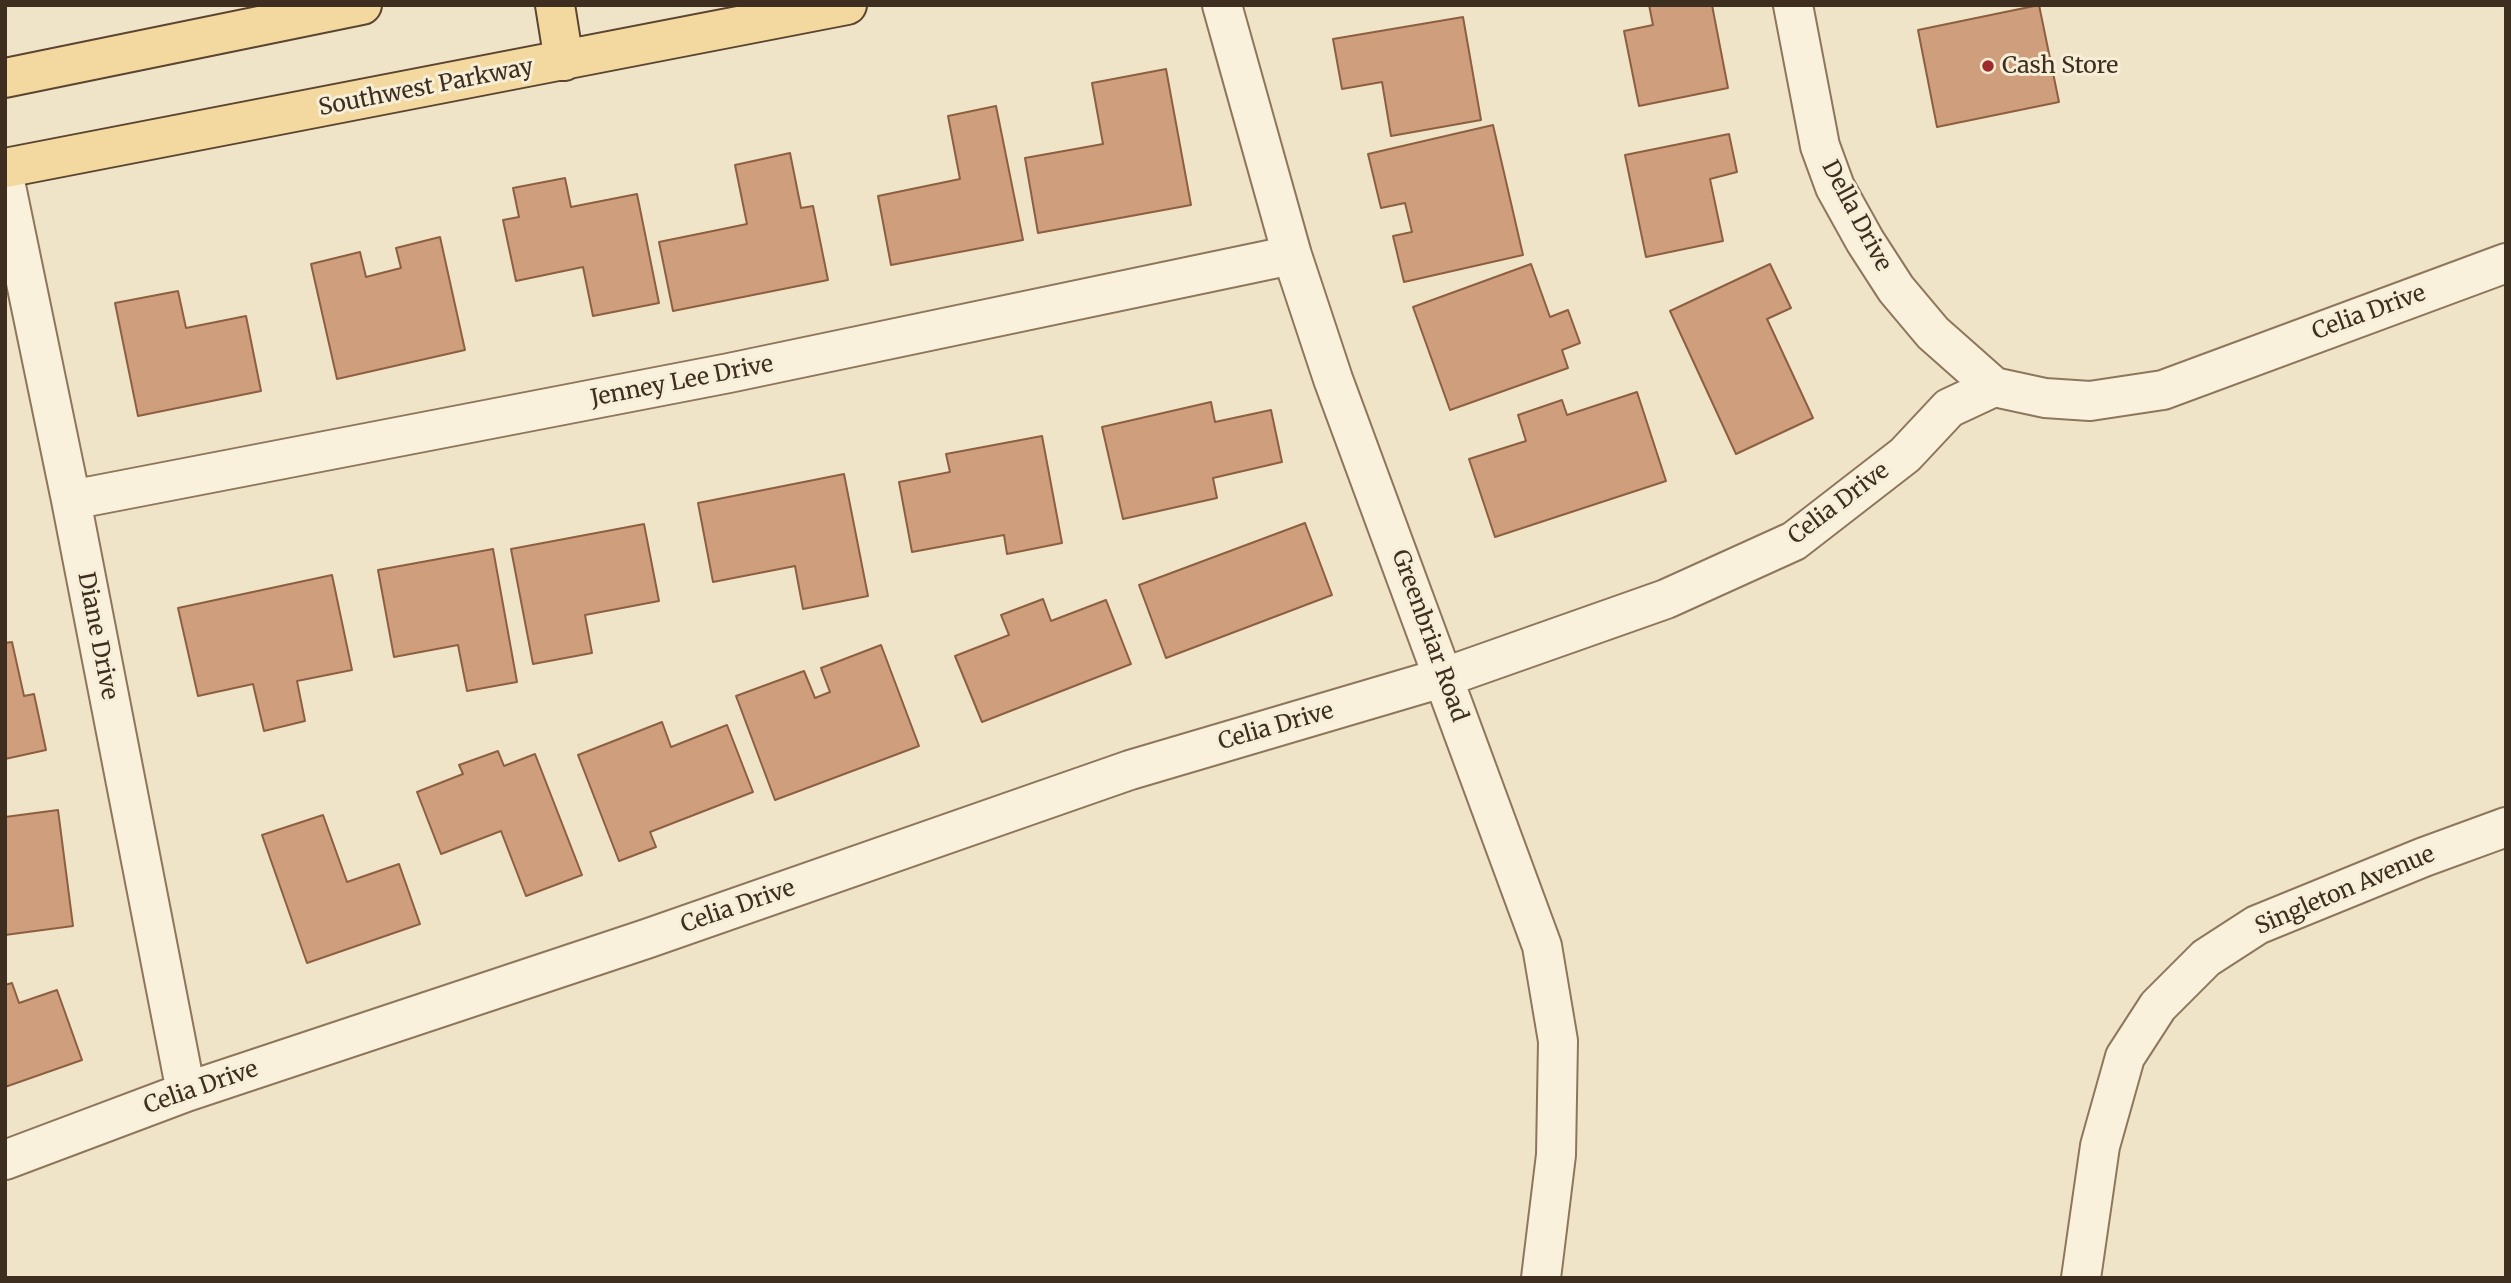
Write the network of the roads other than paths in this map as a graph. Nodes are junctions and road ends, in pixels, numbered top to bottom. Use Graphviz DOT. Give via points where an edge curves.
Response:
graph roads {
  1 [pos="362,5"];
  2 [pos="555,5"];
  3 [pos="847,5"];
  4 [pos="1222,5"];
  5 [pos="1793,5"];
  6 [pos="564,61"];
  7 [pos="5,78"];
  8 [pos="5,168"];
  9 [pos="5,181"];
  10 [pos="1292,254"];
  11 [pos="2506,262"];
  12 [pos="1994,387"];
  13 [pos="71,500"];
  14 [pos="1445,677"];
  15 [pos="2506,827"];
  16 [pos="186,1093"];
  17 [pos="5,1160"];
  18 [pos="1541,1278"];
  19 [pos="2081,1278"];
  1 -- 7 [label="main road"];
  2 -- 6 [label="main road"];
  3 -- 6 [label="main road, Southwest Parkway"];
  4 -- 10 [label="street, Greenbriar Road"];
  5 -- 12 [label="street, Della Drive" via="1820,146 1835,187 1896,289 1933,333"];
  6 -- 8 [label="main road, Southwest Parkway"];
  9 -- 13 [label="street, Diane Drive"];
  10 -- 13 [label="street, Jenney Lee Drive" via="729,373"];
  10 -- 14 [label="street, Greenbriar Road"];
  11 -- 12 [label="street, Celia Drive" via="2163,390 2090,401 2045,398"];
  12 -- 14 [label="street, Celia Drive" via="1949,408 1905,454 1794,541 1665,599"];
  13 -- 16 [label="street, Diane Drive"];
  14 -- 16 [label="street, Celia Drive" via="1130,770"];
  14 -- 18 [label="street, Greenbriar Road" via="1542,946 1556,1027 1556,1155"];
  15 -- 19 [label="street, Singleton Avenue" via="2257,925 2206,958 2158,1006 2124,1057 2100,1146"];
  16 -- 17 [label="street, Celia Drive"];
}
